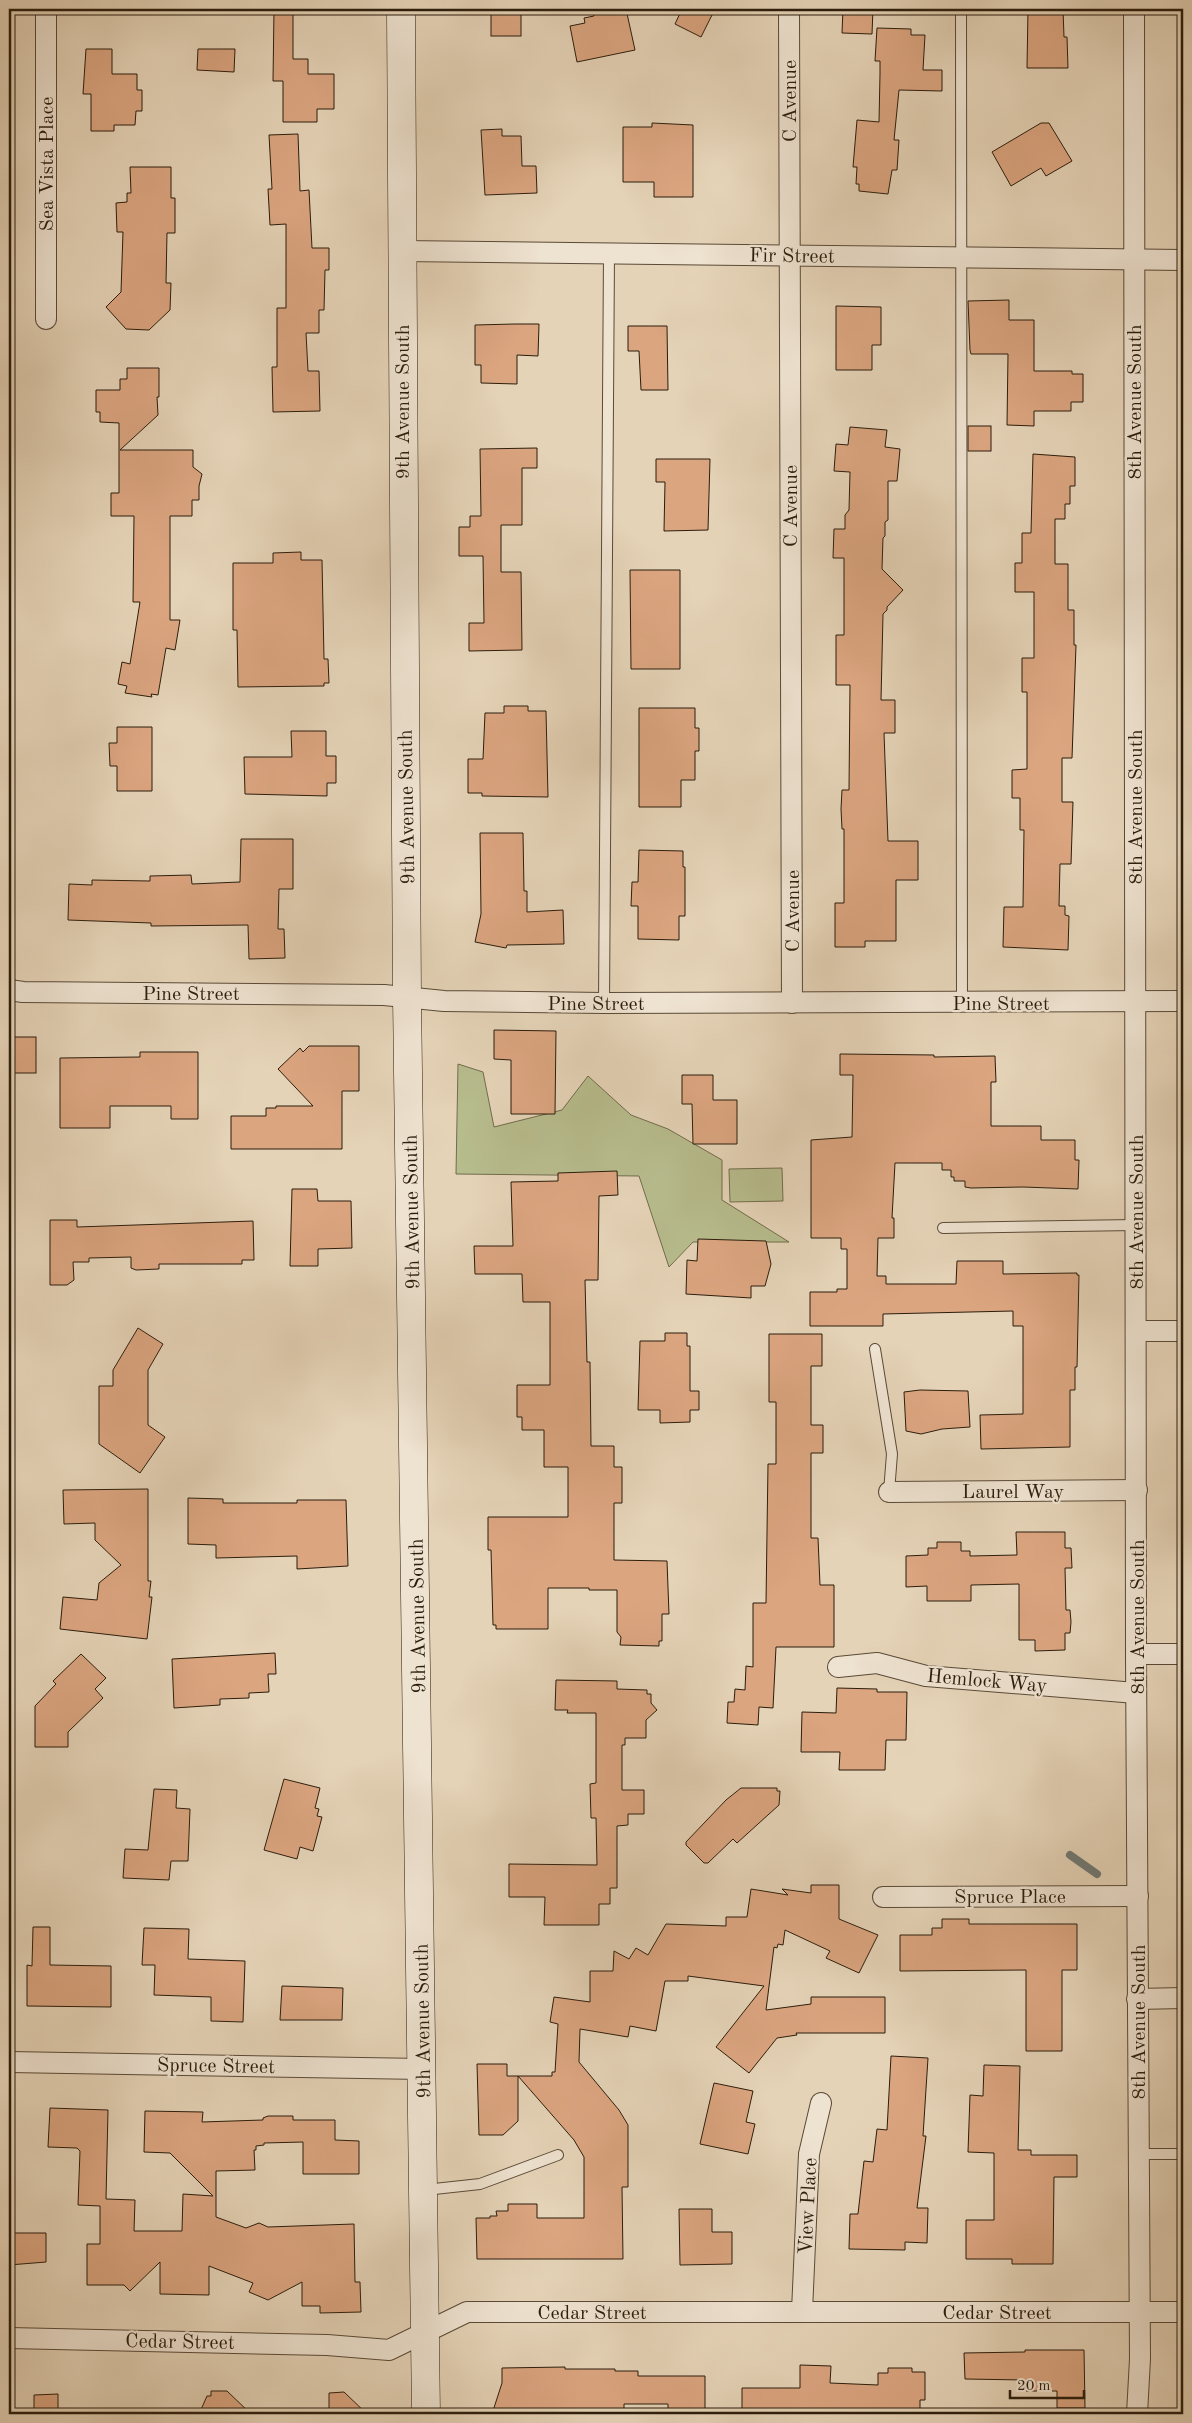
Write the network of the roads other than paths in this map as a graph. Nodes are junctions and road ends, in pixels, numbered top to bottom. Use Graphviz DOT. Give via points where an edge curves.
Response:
graph roads {
  1 [pos="46,9"];
  2 [pos="401,9"];
  3 [pos="789,9"];
  4 [pos="961,9"];
  5 [pos="1134,9"];
  6 [pos="401,251"];
  7 [pos="609,253"];
  8 [pos="789,255"];
  9 [pos="962,258"];
  10 [pos="1134,260"];
  11 [pos="1183,260"];
  12 [pos="46,319"];
  13 [pos="9,990"];
  14 [pos="407,997"];
  15 [pos="1183,1001"];
  16 [pos="1136,1002"];
  17 [pos="604,1003"];
  18 [pos="792,1003"];
  19 [pos="962,1003"];
  20 [pos="1136,1225"];
  21 [pos="943,1228"];
  22 [pos="1137,1331"];
  23 [pos="1183,1331"];
  24 [pos="874,1349"];
  25 [pos="1137,1490"];
  26 [pos="889,1492"];
  27 [pos="1136,1654"];
  28 [pos="1183,1654"];
  29 [pos="838,1667"];
  30 [pos="1136,1693"];
  31 [pos="1138,1896"];
  32 [pos="883,1897"];
  33 [pos="1183,1998"];
  34 [pos="1138,1999"];
  35 [pos="9,2062"];
  36 [pos="423,2069"];
  37 [pos="821,2103"];
  38 [pos="1138,2154"];
  39 [pos="1183,2154"];
  40 [pos="558,2155"];
  41 [pos="424,2190"];
  42 [pos="802,2311"];
  43 [pos="1139,2312"];
  44 [pos="1183,2312"];
  45 [pos="426,2332"];
  46 [pos="9,2338"];
  47 [pos="426,2414"];
  48 [pos="1137,2414"];
  1 -- 12 [label="street, Sea Vista Place"];
  2 -- 6 [label="main road, 9th Avenue South"];
  3 -- 8 [label="street, C Avenue"];
  4 -- 9 [label="lane"];
  5 -- 10 [label="street, 8th Avenue South"];
  6 -- 7 [label="street, Fir Street"];
  6 -- 14 [label="main road, 9th Avenue South"];
  7 -- 8 [label="street, Fir Street"];
  7 -- 17 [label="lane"];
  8 -- 9 [label="street, Fir Street"];
  8 -- 18 [label="street, C Avenue"];
  9 -- 10 [label="street, Fir Street"];
  9 -- 19 [label="lane"];
  10 -- 11 [label="street, Fir Street"];
  10 -- 16 [label="street, 8th Avenue South"];
  13 -- 14 [label="street, Pine Street"];
  14 -- 17 [label="street, Pine Street" via="444,1001"];
  14 -- 36 [label="main road, 9th Avenue South"];
  15 -- 16 [label="street, Pine Street"];
  16 -- 19 [label="street, Pine Street"];
  16 -- 20 [label="street, 8th Avenue South"];
  17 -- 18 [label="street, Pine Street"];
  18 -- 19 [label="street, Pine Street"];
  20 -- 21 [label="lane"];
  20 -- 22 [label="street, 8th Avenue South"];
  22 -- 23 [label="street"];
  22 -- 25 [label="street, 8th Avenue South"];
  24 -- 26 [label="lane" via="892,1454"];
  25 -- 26 [label="street, Laurel Way"];
  25 -- 27 [label="street, 8th Avenue South"];
  27 -- 28 [label="street"];
  27 -- 30 [label="street, 8th Avenue South"];
  29 -- 30 [label="street, Hemlock Way" via="877,1663 926,1676"];
  30 -- 31 [label="street, 8th Avenue South"];
  31 -- 32 [label="street, Spruce Place"];
  31 -- 34 [label="street, 8th Avenue South"];
  33 -- 34 [label="street"];
  34 -- 38 [label="street, 8th Avenue South"];
  35 -- 36 [label="street, Spruce Street"];
  36 -- 41 [label="main road, 9th Avenue South"];
  37 -- 42 [label="street, View Place" via="809,2154"];
  38 -- 39 [label="lane"];
  38 -- 43 [label="street, 8th Avenue South"];
  40 -- 41 [label="lane" via="480,2184"];
  41 -- 45 [label="main road, 9th Avenue South"];
  42 -- 43 [label="street, Cedar Street"];
  42 -- 45 [label="street, Cedar Street" via="468,2312"];
  43 -- 44 [label="street, Cedar Street"];
  43 -- 48 [label="street, 8th Avenue South"];
  45 -- 46 [label="street, Cedar Street" via="389,2350 327,2345"];
  45 -- 47 [label="main road, 9th Avenue South"];
}
